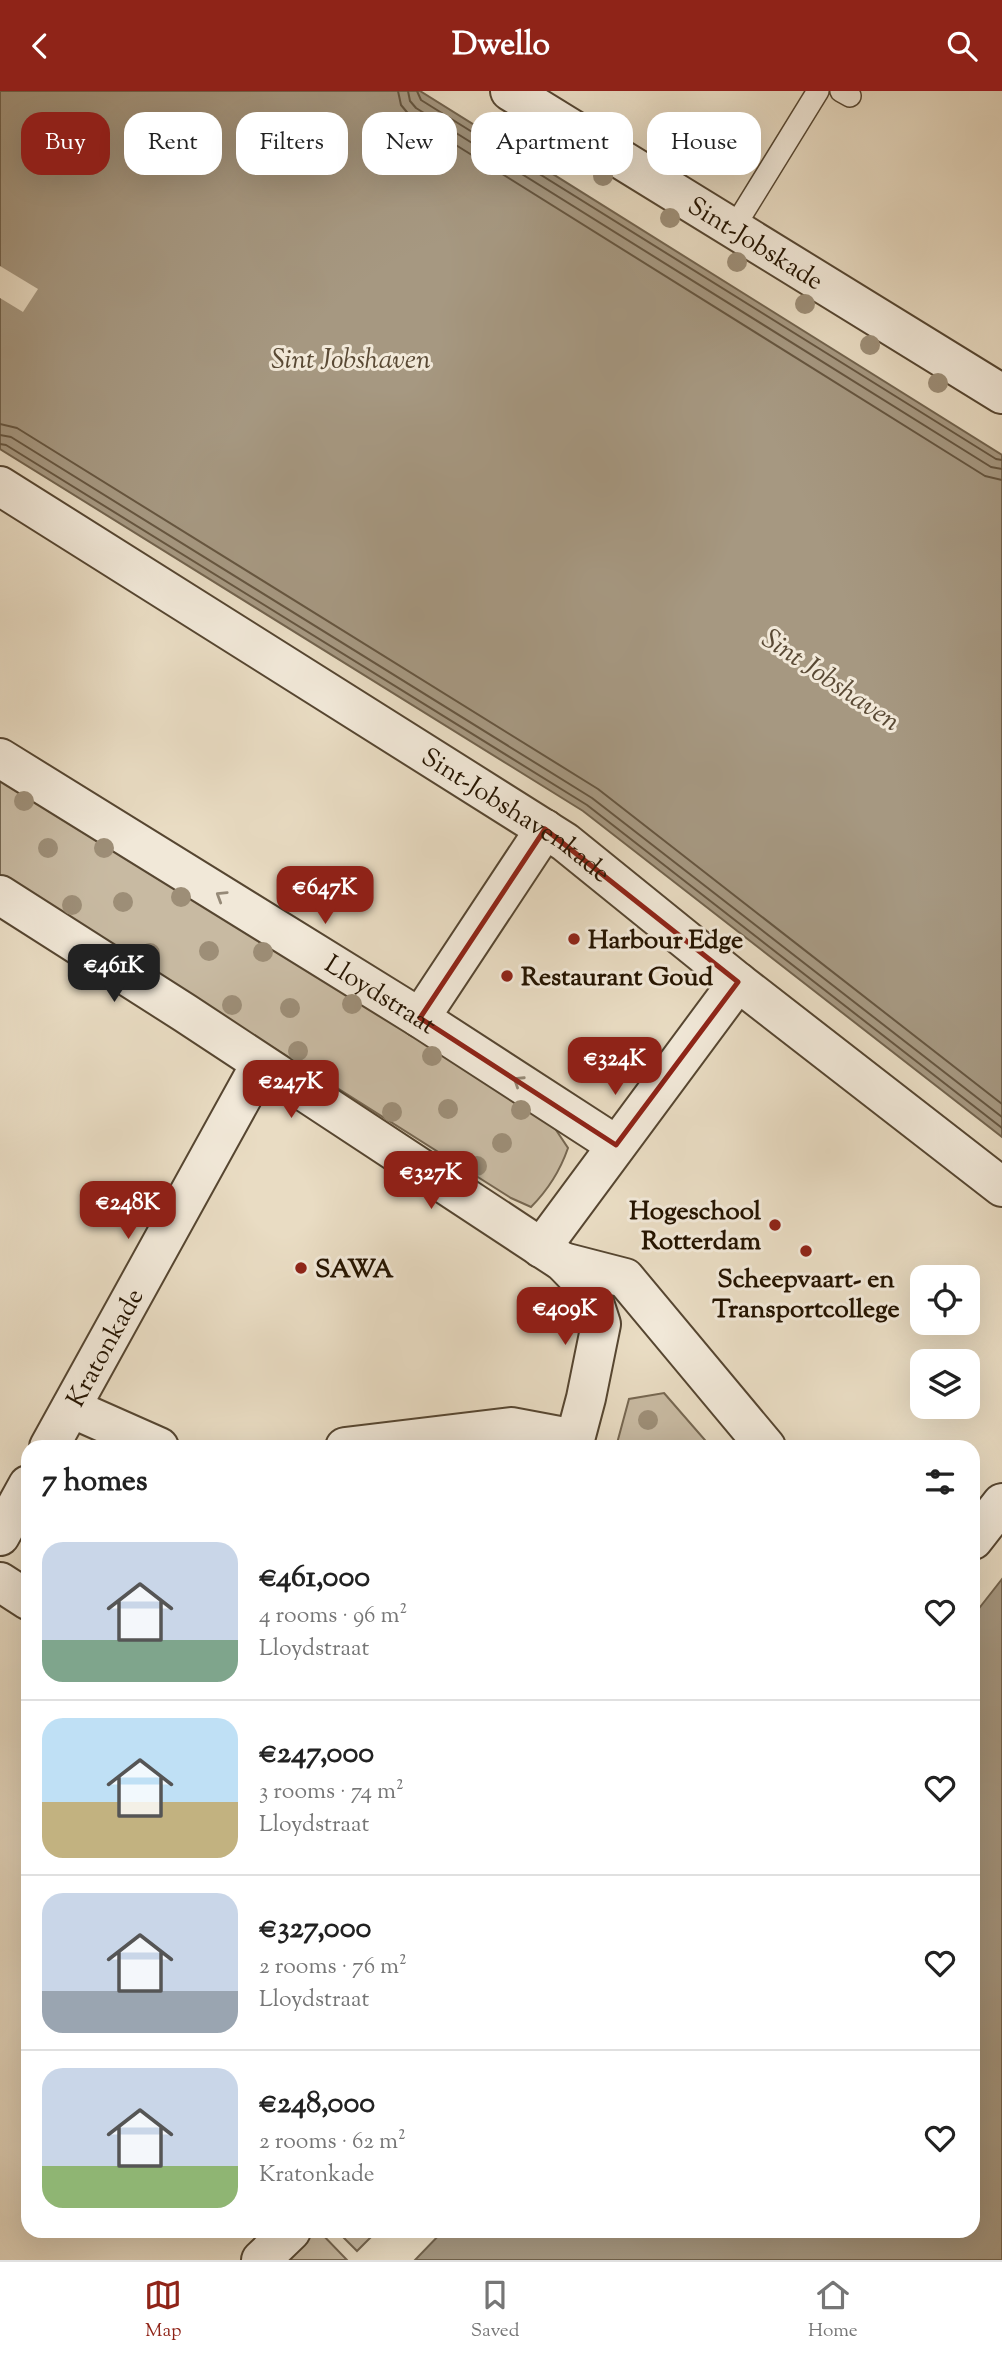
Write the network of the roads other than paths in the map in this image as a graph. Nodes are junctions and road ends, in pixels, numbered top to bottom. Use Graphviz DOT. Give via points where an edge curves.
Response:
graph roads {
  1 [pos="510,91"];
  2 [pos="817,91"];
  3 [pos="733,229"];
  4 [pos="1002,394"];
  5 [pos="0,486"];
  6 [pos="0,758"];
  7 [pos="545,829"];
  8 [pos="0,895"];
  9 [pos="738,982"];
  10 [pos="420,1018"];
  11 [pos="260,1065"];
  12 [pos="616,1146"];
  13 [pos="1002,1187"];
  14 [pos="552,1255"];
  15 [pos="71,1408"];
  16 [pos="53,1440"];
  17 [pos="143,1440"];
  18 [pos="403,1440"];
  19 [pos="562,1440"];
  20 [pos="575,1440"];
  21 [pos="760,1440"];
  22 [pos="21,1498"];
  23 [pos="1002,1503"];
  24 [pos="980,1531"];
  25 [pos="0,1536"];
  26 [pos="0,1582"];
  27 [pos="21,1596"];
  28 [pos="284,2238"];
  29 [pos="261,2260"];
  1 -- 3 [label="street, Sint-Jobskade"];
  2 -- 3 [label="lane"];
  3 -- 4 [label="street, Sint-Jobskade"];
  5 -- 7 [label="street, Sint-Jobshavenkade"];
  10 -- 6 [label="street, Lloydstraat, one-way"];
  7 -- 9 [label="street, Sint-Jobshavenkade"];
  7 -- 10 [label="street"];
  8 -- 11 [label="street"];
  9 -- 12 [label="street"];
  9 -- 13 [label="street, Sint-Jobshavenkade"];
  12 -- 10 [label="street, Lloydstraat, one-way"];
  11 -- 14 [label="street"];
  11 -- 15 [label="street, Kratonkade"];
  12 -- 14 [label="street"];
  14 -- 20 [label="street" via="590,1290 601,1324"];
  14 -- 21 [label="street" via="625,1278"];
  15 -- 16 [label="street, Kratonkade"];
  15 -- 17 [label="street"];
  18 -- 19 [label="street" via="512,1427"];
  22 -- 25 [label="street"];
  23 -- 24 [label="street"];
  26 -- 27 [label="street"];
  28 -- 29 [label="street"];
}
